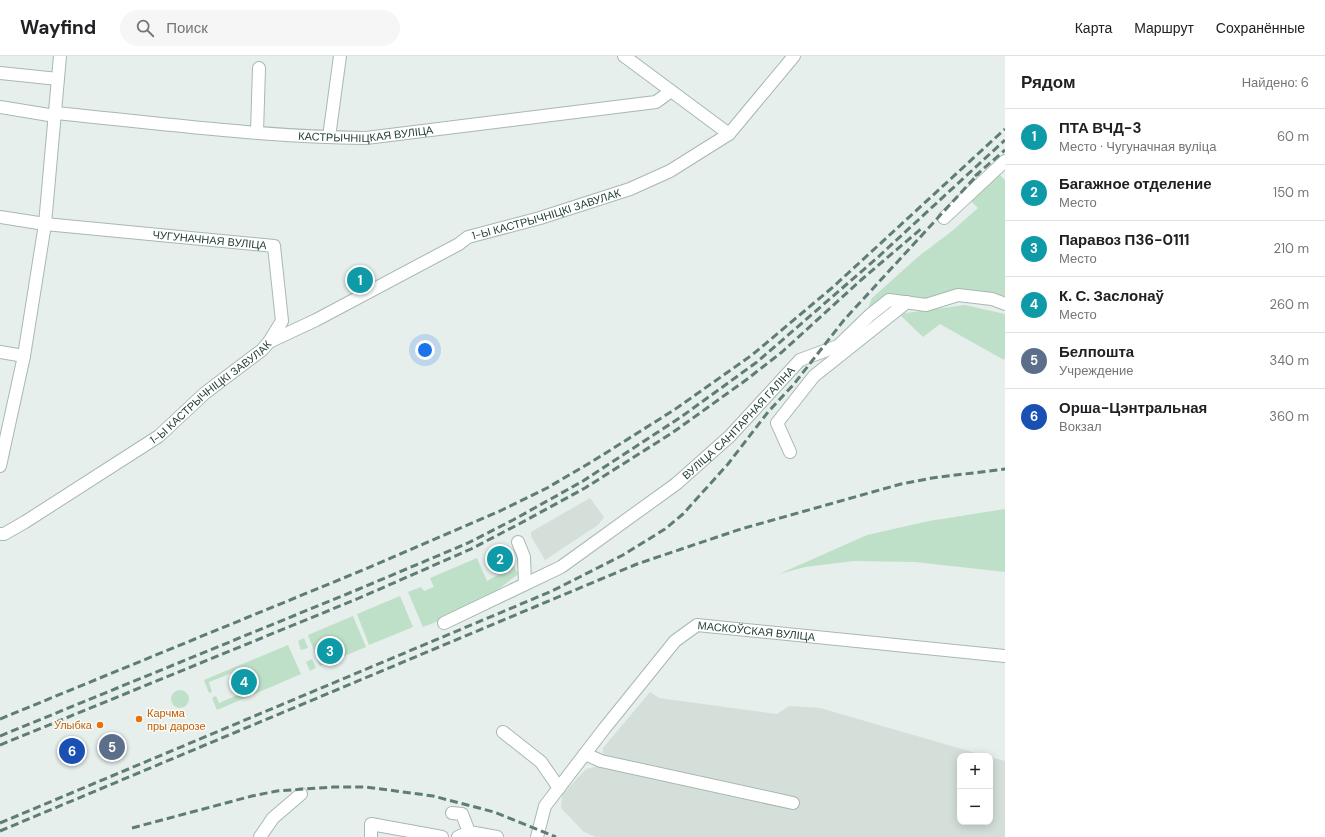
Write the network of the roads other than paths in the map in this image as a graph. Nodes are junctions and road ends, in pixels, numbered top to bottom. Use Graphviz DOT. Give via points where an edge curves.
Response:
graph roads {
  1 [pos="60,56"];
  2 [pos="340,56"];
  3 [pos="624,56"];
  4 [pos="794,56"];
  5 [pos="260,68"];
  6 [pos="0,73"];
  7 [pos="58,79"];
  8 [pos="671,91"];
  9 [pos="0,107"];
  10 [pos="55,114"];
  11 [pos="257,132"];
  12 [pos="729,134"];
  13 [pos="330,138"];
  14 [pos="1005,161"];
  15 [pos="0,217"];
  16 [pos="944,218"];
  17 [pos="45,224"];
  18 [pos="907,302"];
  19 [pos="1005,304"];
  20 [pos="269,342"];
  21 [pos="0,352"];
  22 [pos="24,356"];
  23 [pos="2,447"];
  24 [pos="790,452"];
  25 [pos="0,466"];
  26 [pos="0,534"];
  27 [pos="518,542"];
  28 [pos="525,584"];
  29 [pos="444,623"];
  30 [pos="1005,656"];
  31 [pos="503,732"];
  32 [pos="585,754"];
  33 [pos="559,788"];
  34 [pos="301,794"];
  35 [pos="793,803"];
  36 [pos="452,813"];
  37 [pos="538,833"];
  38 [pos="463,834"];
  39 [pos="260,837"];
  40 [pos="371,837"];
  41 [pos="437,837"];
  42 [pos="497,837"];
  1 -- 7 [label="street"];
  2 -- 13 [label="street"];
  3 -- 8 [label="street"];
  4 -- 12 [label="street, 1-Ы КАСТРЫЧНІЦКІ ЗАВУЛАК"];
  5 -- 11 [label="street"];
  6 -- 7 [label="street"];
  7 -- 10 [label="street"];
  8 -- 12 [label="street"];
  8 -- 13 [label="street, КАСТРЫЧНІЦКАЯ ВУЛІЦА" via="656,102 366,138"];
  9 -- 10 [label="street, КАСТРЫЧНІЦКАЯ ВУЛІЦА"];
  10 -- 11 [label="street, КАСТРЫЧНІЦКАЯ ВУЛІЦА"];
  10 -- 17 [label="street"];
  11 -- 13 [label="street, КАСТРЫЧНІЦКАЯ ВУЛІЦА"];
  12 -- 20 [label="street, 1-Ы КАСТРЫЧНІЦКІ ЗАВУЛАК" via="670,171 630,189 540,218 468,237 316,320"];
  14 -- 16 [label="street"];
  15 -- 17 [label="street"];
  17 -- 20 [label="street, ЧУГУНАЧНАЯ ВУЛІЦА" via="274,246 282,321"];
  17 -- 22 [label="street"];
  18 -- 19 [label="street, ВУЛІЦА САНІТАРНАЯ ГАЛІНА" via="926,305 958,295 992,299"];
  18 -- 24 [label="street" via="814,376 778,423"];
  18 -- 28 [label="street, ВУЛІЦА САНІТАРНАЯ ГАЛІНА" via="889,300 838,346 800,360 730,436 676,484 561,567"];
  20 -- 26 [label="street, 1-Ы КАСТРЫЧНІЦКІ ЗАВУЛАК" via="205,393 160,436 25,522"];
  21 -- 22 [label="street"];
  22 -- 23 [label="street"];
  23 -- 25 [label="street"];
  27 -- 28 [label="street" via="524,557"];
  28 -- 29 [label="street, ВУЛІЦА САНІТАРНАЯ ГАЛІНА"];
  30 -- 32 [label="street, МАСКОЎСКАЯ ВУЛІЦА" via="697,624 675,641"];
  31 -- 33 [label="street" via="541,762"];
  32 -- 33 [label="street, МАСКОЎСКАЯ ВУЛІЦА"];
  32 -- 35 [label="street" via="601,761"];
  33 -- 37 [label="street, МАСКОЎСКАЯ ВУЛІЦА" via="545,806"];
  34 -- 39 [label="street" via="272,818"];
  36 -- 38 [label="street" via="462,814"];
  38 -- 42 [label="street"];
  40 -- 41 [label="street" via="371,824"];
}
